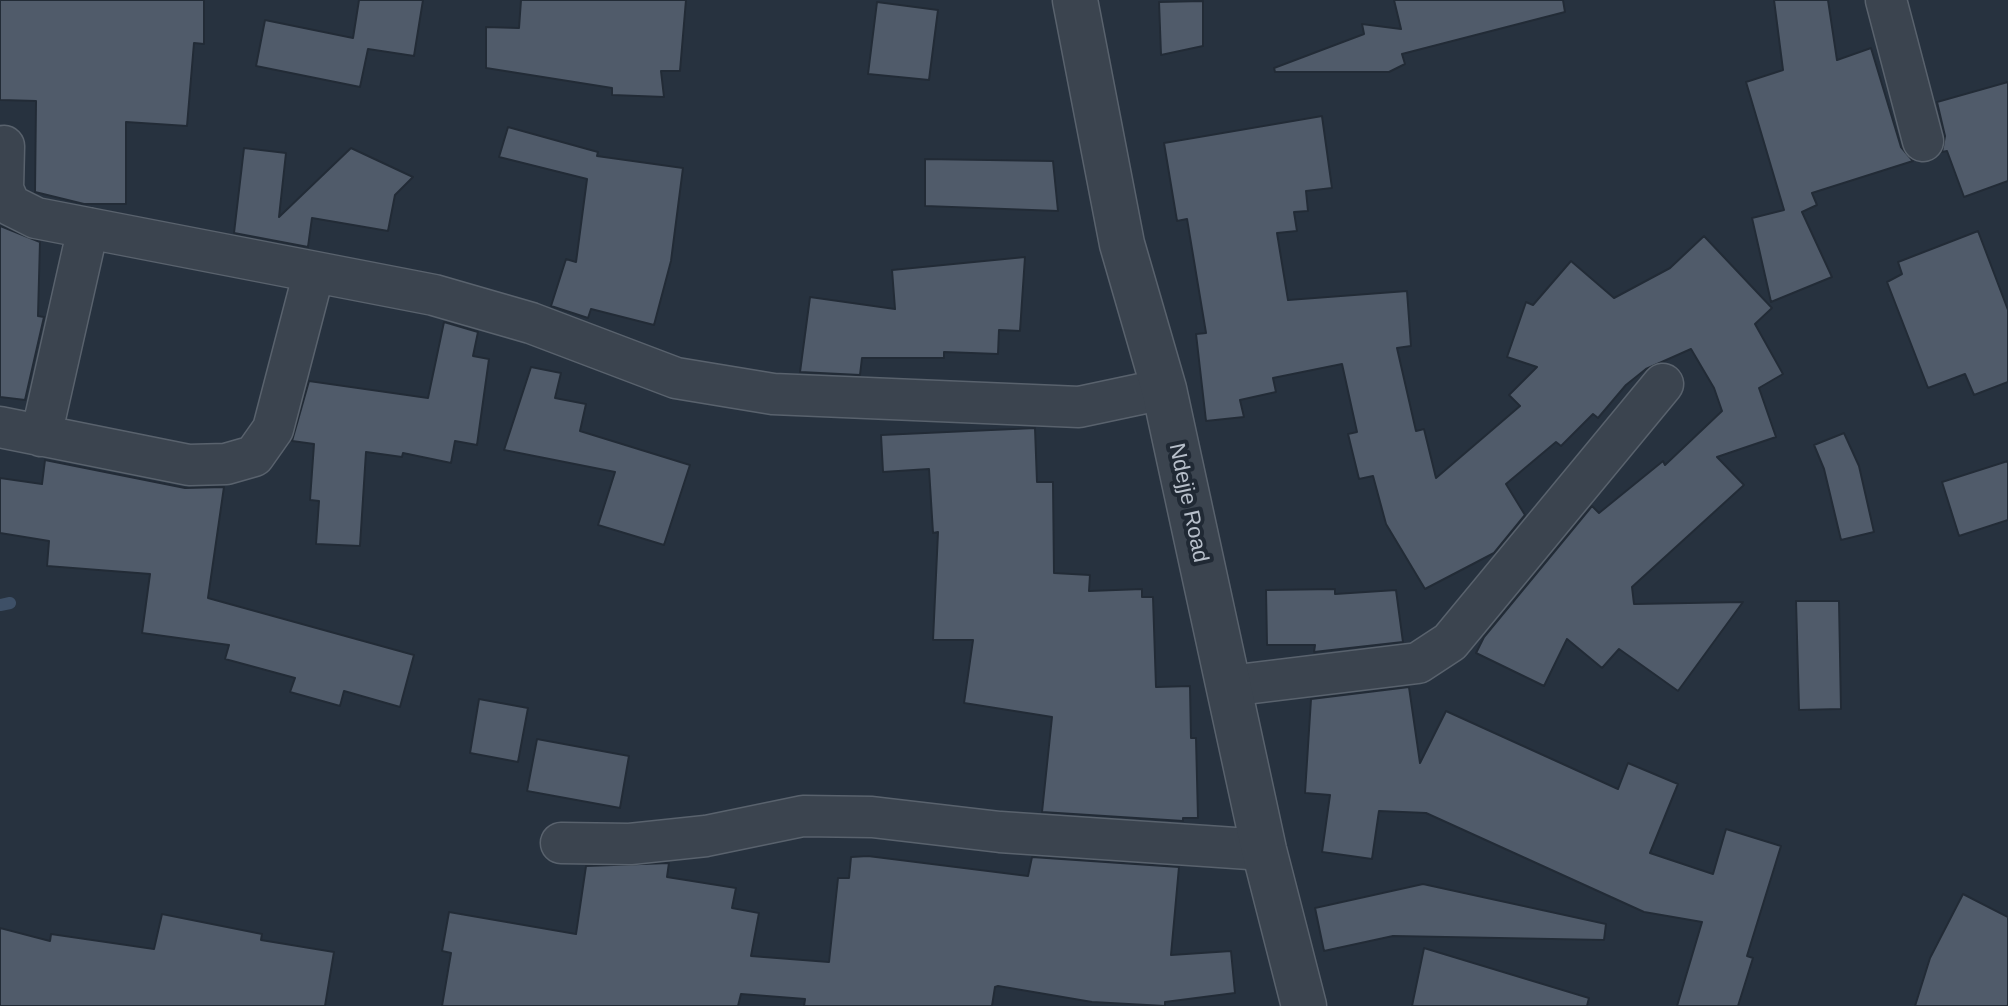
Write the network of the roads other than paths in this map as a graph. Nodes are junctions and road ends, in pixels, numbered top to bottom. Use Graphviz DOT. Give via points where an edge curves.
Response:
graph roads {
  1 [pos="1075,0"];
  2 [pos="1886,0"];
  3 [pos="1923,141"];
  4 [pos="4,146"];
  5 [pos="88,228"];
  6 [pos="314,272"];
  7 [pos="1663,384"];
  8 [pos="1164,389"];
  9 [pos="0,427"];
  10 [pos="41,436"];
  11 [pos="1229,686"];
  12 [pos="561,843"];
  13 [pos="1264,850"];
  14 [pos="1304,1006"];
  1 -- 8 [label="street, Ndejje Road" via="1122,244"];
  2 -- 3 [label="street"];
  4 -- 5 [label="street" via="3,189 10,205 36,218"];
  5 -- 6 [label="street"];
  5 -- 10 [label="street"];
  6 -- 8 [label="street" via="434,295 531,323 676,378 773,394 1079,407"];
  6 -- 10 [label="street" via="273,429 254,456 226,464 189,465"];
  7 -- 11 [label="street" via="1450,642 1418,663"];
  8 -- 11 [label="street, Ndejje Road"];
  9 -- 10 [label="street"];
  11 -- 13 [label="street, Ndejje Road"];
  12 -- 13 [label="street" via="630,844 706,836 803,816 872,817 1000,832"];
  13 -- 14 [label="street, Ndejje Road"];
}
